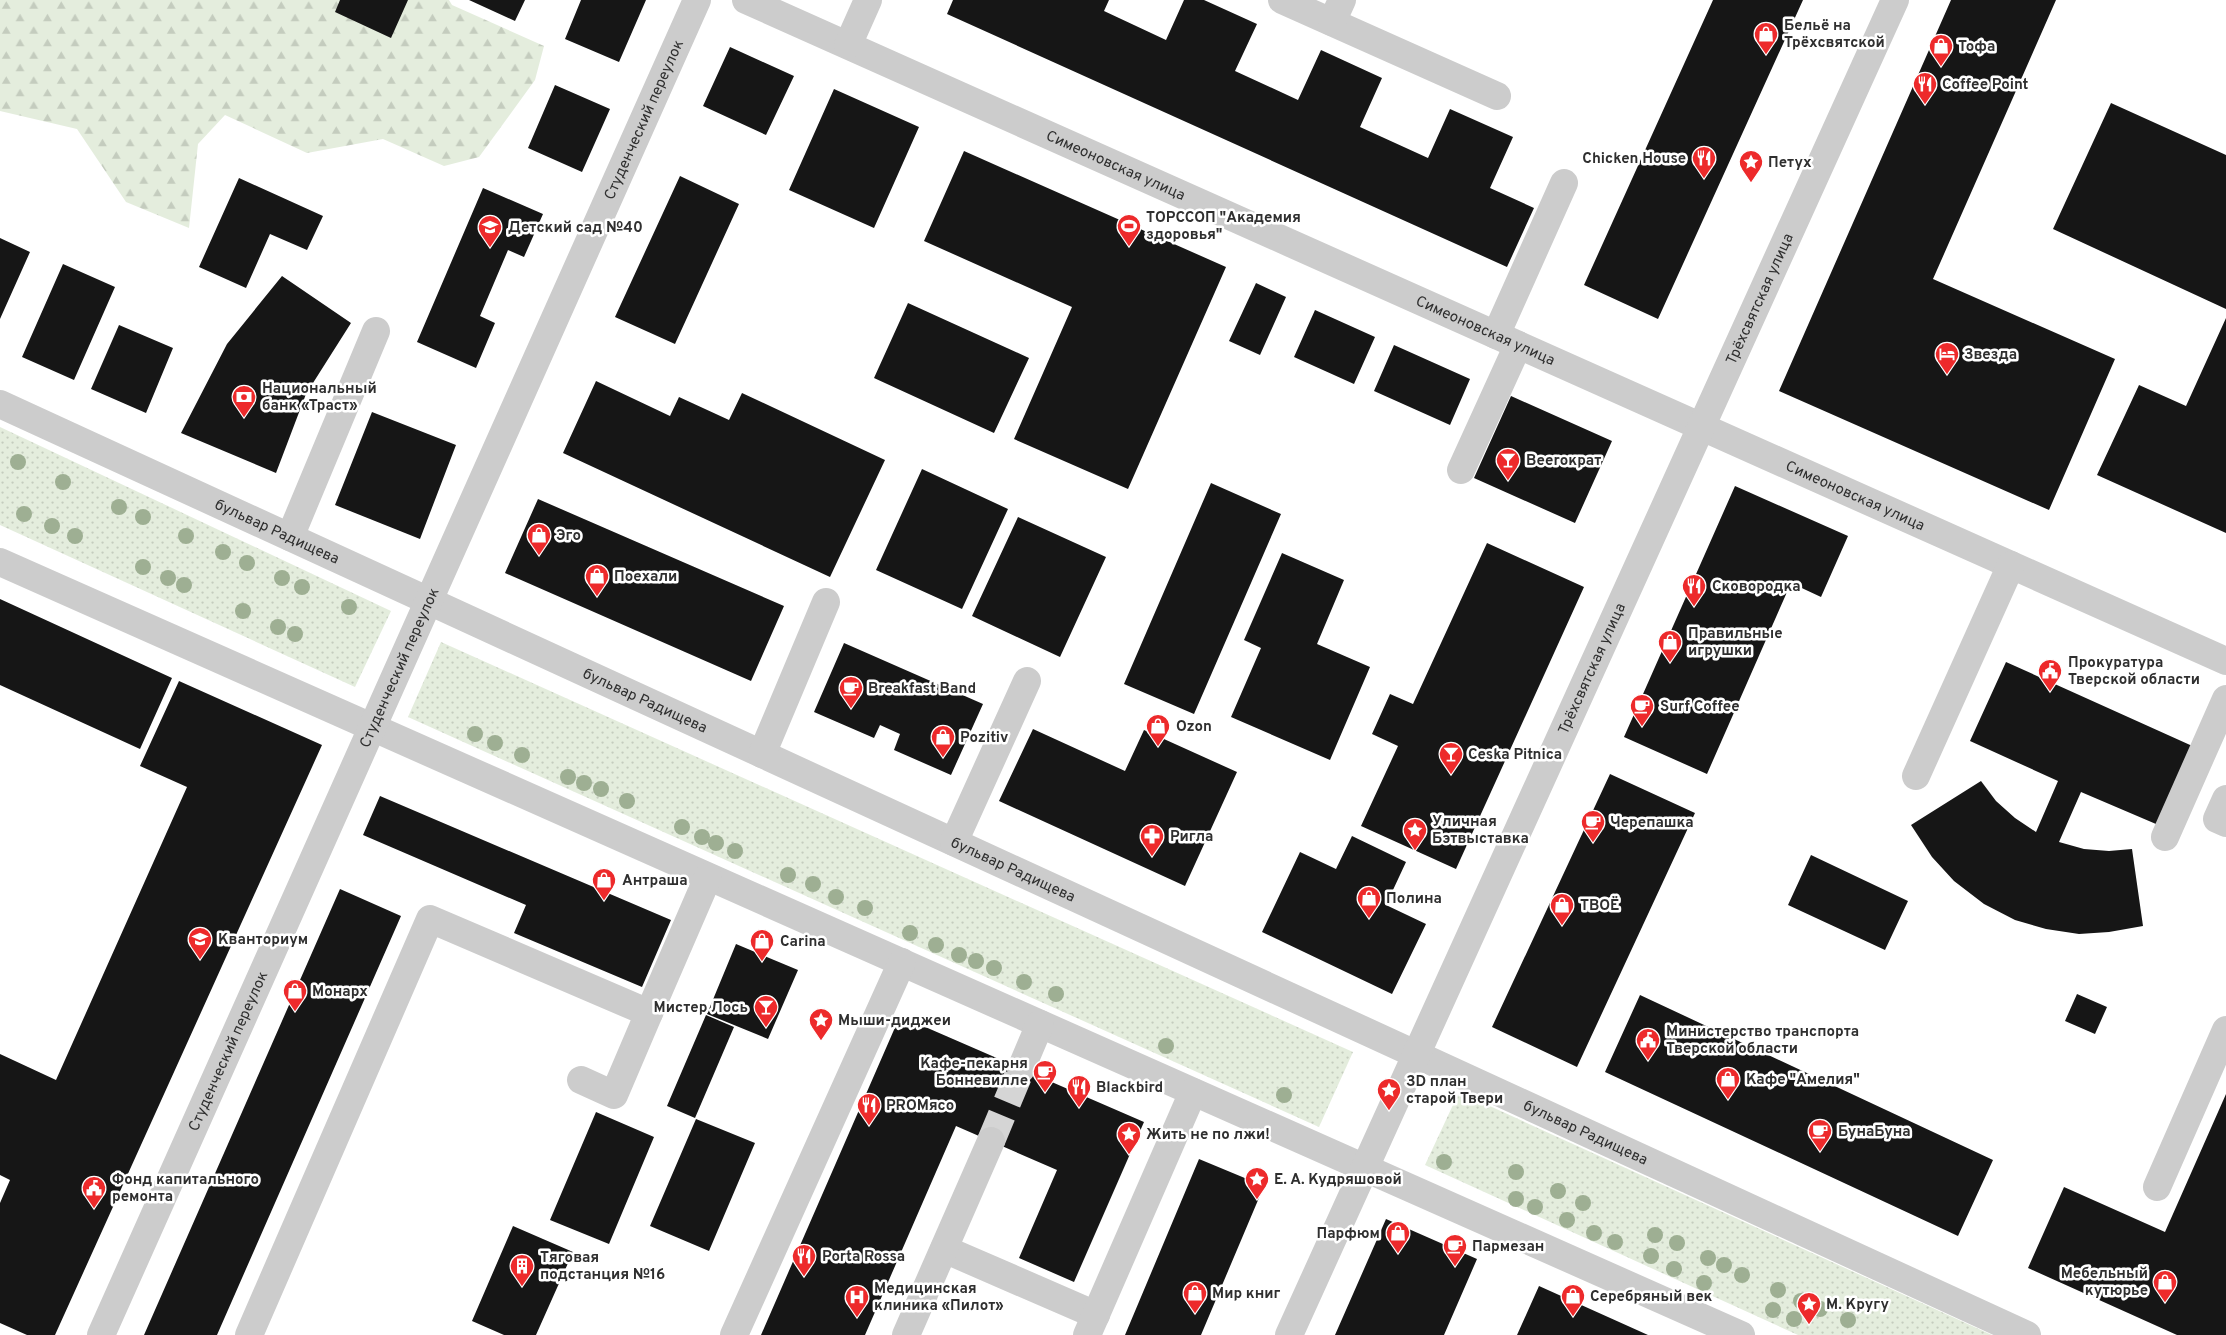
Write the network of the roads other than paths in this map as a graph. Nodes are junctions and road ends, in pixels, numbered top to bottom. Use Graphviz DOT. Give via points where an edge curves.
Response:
graph roads {
  1 [pos="697,0"];
  2 [pos="746,0"];
  3 [pos="868,0"];
  4 [pos="1282,0"];
  5 [pos="1895,0"];
  6 [pos="1337,11"];
  7 [pos="848,46"];
  8 [pos="1497,96"];
  9 [pos="1564,183"];
  10 [pos="376,331"];
  11 [pos="1507,340"];
  12 [pos="0,404"];
  13 [pos="1701,427"];
  14 [pos="1461,470"];
  15 [pos="290,537"];
  16 [pos="0,562"];
  17 [pos="2011,565"];
  18 [pos="428,601"];
  19 [pos="826,602"];
  20 [pos="2226,660"];
  21 [pos="1028,682"];
  22 [pos="2226,699"];
  23 [pos="372,726"];
  24 [pos="762,754"];
  25 [pos="1916,776"];
  26 [pos="2226,799"];
  27 [pos="2226,823"];
  28 [pos="2165,837"];
  29 [pos="954,842"];
  30 [pos="708,877"];
  31 [pos="902,962"];
  32 [pos="649,1013"];
  33 [pos="1040,1024"];
  34 [pos="2226,1030"];
  35 [pos="1416,1054"];
  36 [pos="1021,1068"];
  37 [pos="581,1080"];
  38 [pos="1193,1092"];
  39 [pos="991,1141"];
  40 [pos="1364,1168"];
  41 [pos="2157,1187"];
  42 [pos="944,1249"];
  43 [pos="1092,1325"];
  44 [pos="101,1335"];
  45 [pos="250,1335"];
  46 [pos="734,1335"];
  47 [pos="906,1335"];
  48 [pos="1289,1335"];
  49 [pos="1740,1335"];
  50 [pos="2027,1335"];
  1 -- 18 [label="street, Студенческий переулок"];
  2 -- 7 [label="street, Симеоновская улица"];
  3 -- 7 [label="street"];
  4 -- 6 [label="street"];
  5 -- 13 [label="street, Трёхсвятская улица"];
  6 -- 8 [label="street"];
  7 -- 11 [label="street, Симеоновская улица"];
  9 -- 11 [label="street"];
  10 -- 15 [label="street"];
  11 -- 13 [label="street, Симеоновская улица"];
  11 -- 14 [label="street"];
  12 -- 15 [label="street, бульвар Радищева"];
  13 -- 17 [label="street, Симеоновская улица"];
  13 -- 35 [label="street, Трёхсвятская улица"];
  15 -- 18 [label="street, бульвар Радищева"];
  16 -- 23 [label="street"];
  17 -- 20 [label="street, Симеоновская улица"];
  17 -- 25 [label="street"];
  18 -- 23 [label="street, Студенческий переулок"];
  18 -- 24 [label="street, бульвар Радищева"];
  19 -- 24 [label="street"];
  21 -- 29 [label="street"];
  22 -- 28 [label="street"];
  23 -- 30 [label="street"];
  23 -- 44 [label="street, Студенческий переулок"];
  24 -- 29 [label="street, бульвар Радищева"];
  26 -- 27 [label="street" via="2217,819"];
  29 -- 35 [label="street, бульвар Радищева"];
  30 -- 31 [label="street"];
  30 -- 32 [label="street"];
  31 -- 33 [label="street"];
  31 -- 46 [label="street"];
  32 -- 37 [label="street" via="614,1095"];
  32 -- 45 [label="street" via="430,919"];
  33 -- 36 [label="street"];
  33 -- 38 [label="street"];
  34 -- 41 [label="street"];
  35 -- 40 [label="street, Трёхсвятская улица"];
  35 -- 50 [label="street, бульвар Радищева"];
  38 -- 40 [label="street"];
  38 -- 43 [label="street"];
  39 -- 42 [label="street"];
  40 -- 48 [label="street, Трёхсвятская улица"];
  40 -- 49 [label="street"];
  42 -- 43 [label="street"];
  42 -- 47 [label="street"];
}
